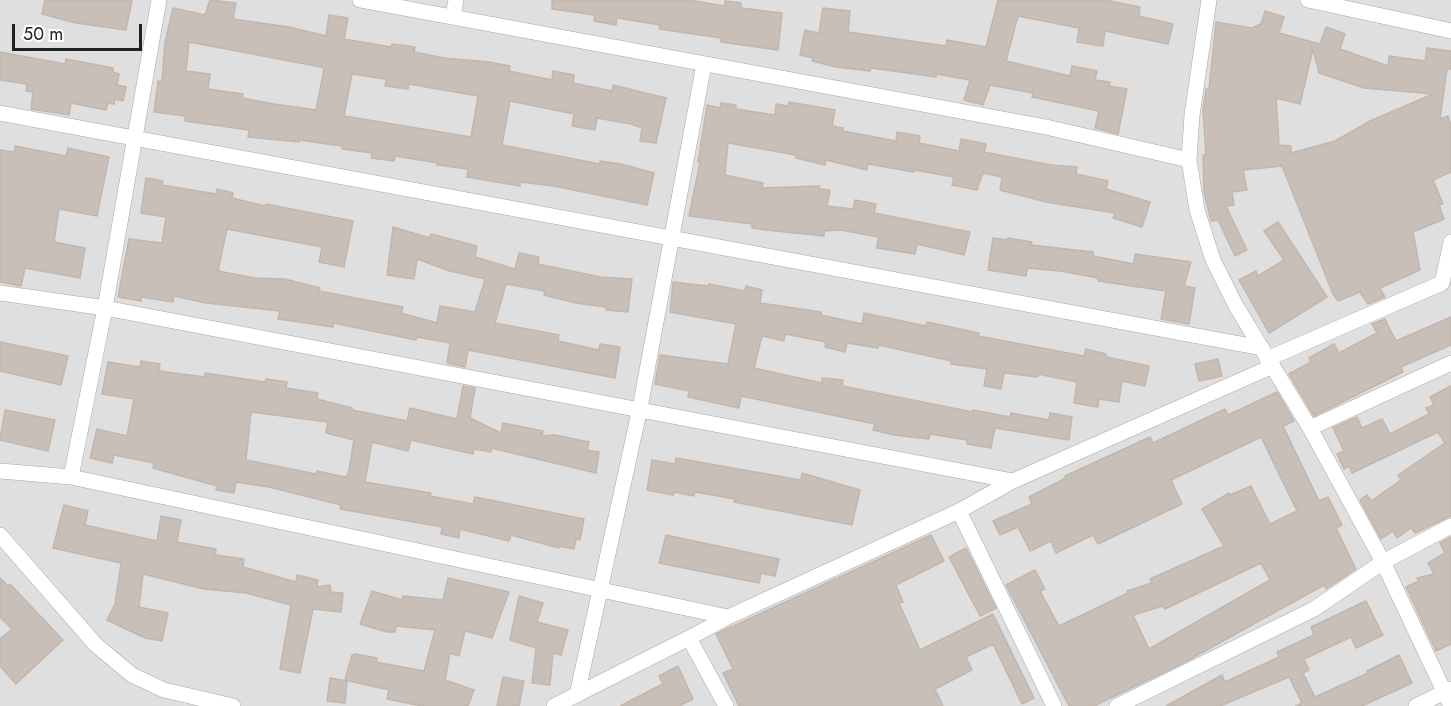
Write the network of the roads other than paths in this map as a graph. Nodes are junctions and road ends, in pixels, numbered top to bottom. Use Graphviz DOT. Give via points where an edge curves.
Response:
graph roads {
  1 [pos="159,0"];
  2 [pos="360,0"];
  3 [pos="456,0"];
  4 [pos="1209,0"];
  5 [pos="1308,0"];
  6 [pos="453,17"];
  7 [pos="1451,31"];
  8 [pos="704,64"];
  9 [pos="0,113"];
  10 [pos="134,136"];
  11 [pos="1189,160"];
  12 [pos="673,239"];
  13 [pos="1451,242"];
  14 [pos="0,293"];
  15 [pos="105,308"];
  16 [pos="1267,358"];
  17 [pos="1451,363"];
  18 [pos="640,408"];
  19 [pos="1310,428"];
  20 [pos="0,471"];
  21 [pos="71,477"];
  22 [pos="1012,481"];
  23 [pos="959,511"];
  24 [pos="1451,526"];
  25 [pos="0,536"];
  26 [pos="1383,562"];
  27 [pos="600,588"];
  28 [pos="728,617"];
  29 [pos="689,638"];
  30 [pos="577,695"];
  31 [pos="1449,696"];
  32 [pos="233,706"];
  33 [pos="554,706"];
  34 [pos="726,706"];
  35 [pos="1054,706"];
  36 [pos="1117,706"];
  37 [pos="1416,706"];
  1 -- 10 [label="street"];
  2 -- 6 [label="street"];
  3 -- 6 [label="street"];
  4 -- 11 [label="street"];
  5 -- 7 [label="street"];
  6 -- 8 [label="street"];
  8 -- 11 [label="street" via="1046,127"];
  8 -- 12 [label="street"];
  9 -- 10 [label="street"];
  10 -- 12 [label="street"];
  10 -- 15 [label="street"];
  11 -- 16 [label="street" via="1197,210 1213,260"];
  12 -- 16 [label="street"];
  12 -- 18 [label="street"];
  13 -- 16 [label="street" via="1442,283"];
  14 -- 15 [label="street"];
  15 -- 18 [label="street"];
  15 -- 21 [label="street"];
  16 -- 19 [label="street"];
  16 -- 22 [label="street"];
  17 -- 19 [label="street"];
  18 -- 22 [label="street"];
  18 -- 27 [label="street"];
  19 -- 26 [label="street"];
  20 -- 21 [label="street"];
  21 -- 27 [label="street"];
  22 -- 23 [label="street"];
  23 -- 28 [label="street"];
  23 -- 35 [label="street"];
  24 -- 26 [label="street"];
  25 -- 32 [label="street" via="96,645 132,675 164,690"];
  26 -- 31 [label="street"];
  26 -- 36 [label="street" via="1314,609"];
  27 -- 28 [label="street"];
  27 -- 30 [label="street"];
  28 -- 29 [label="street"];
  29 -- 30 [label="street"];
  29 -- 34 [label="street"];
  30 -- 33 [label="street"];
  31 -- 37 [label="street"];
}
